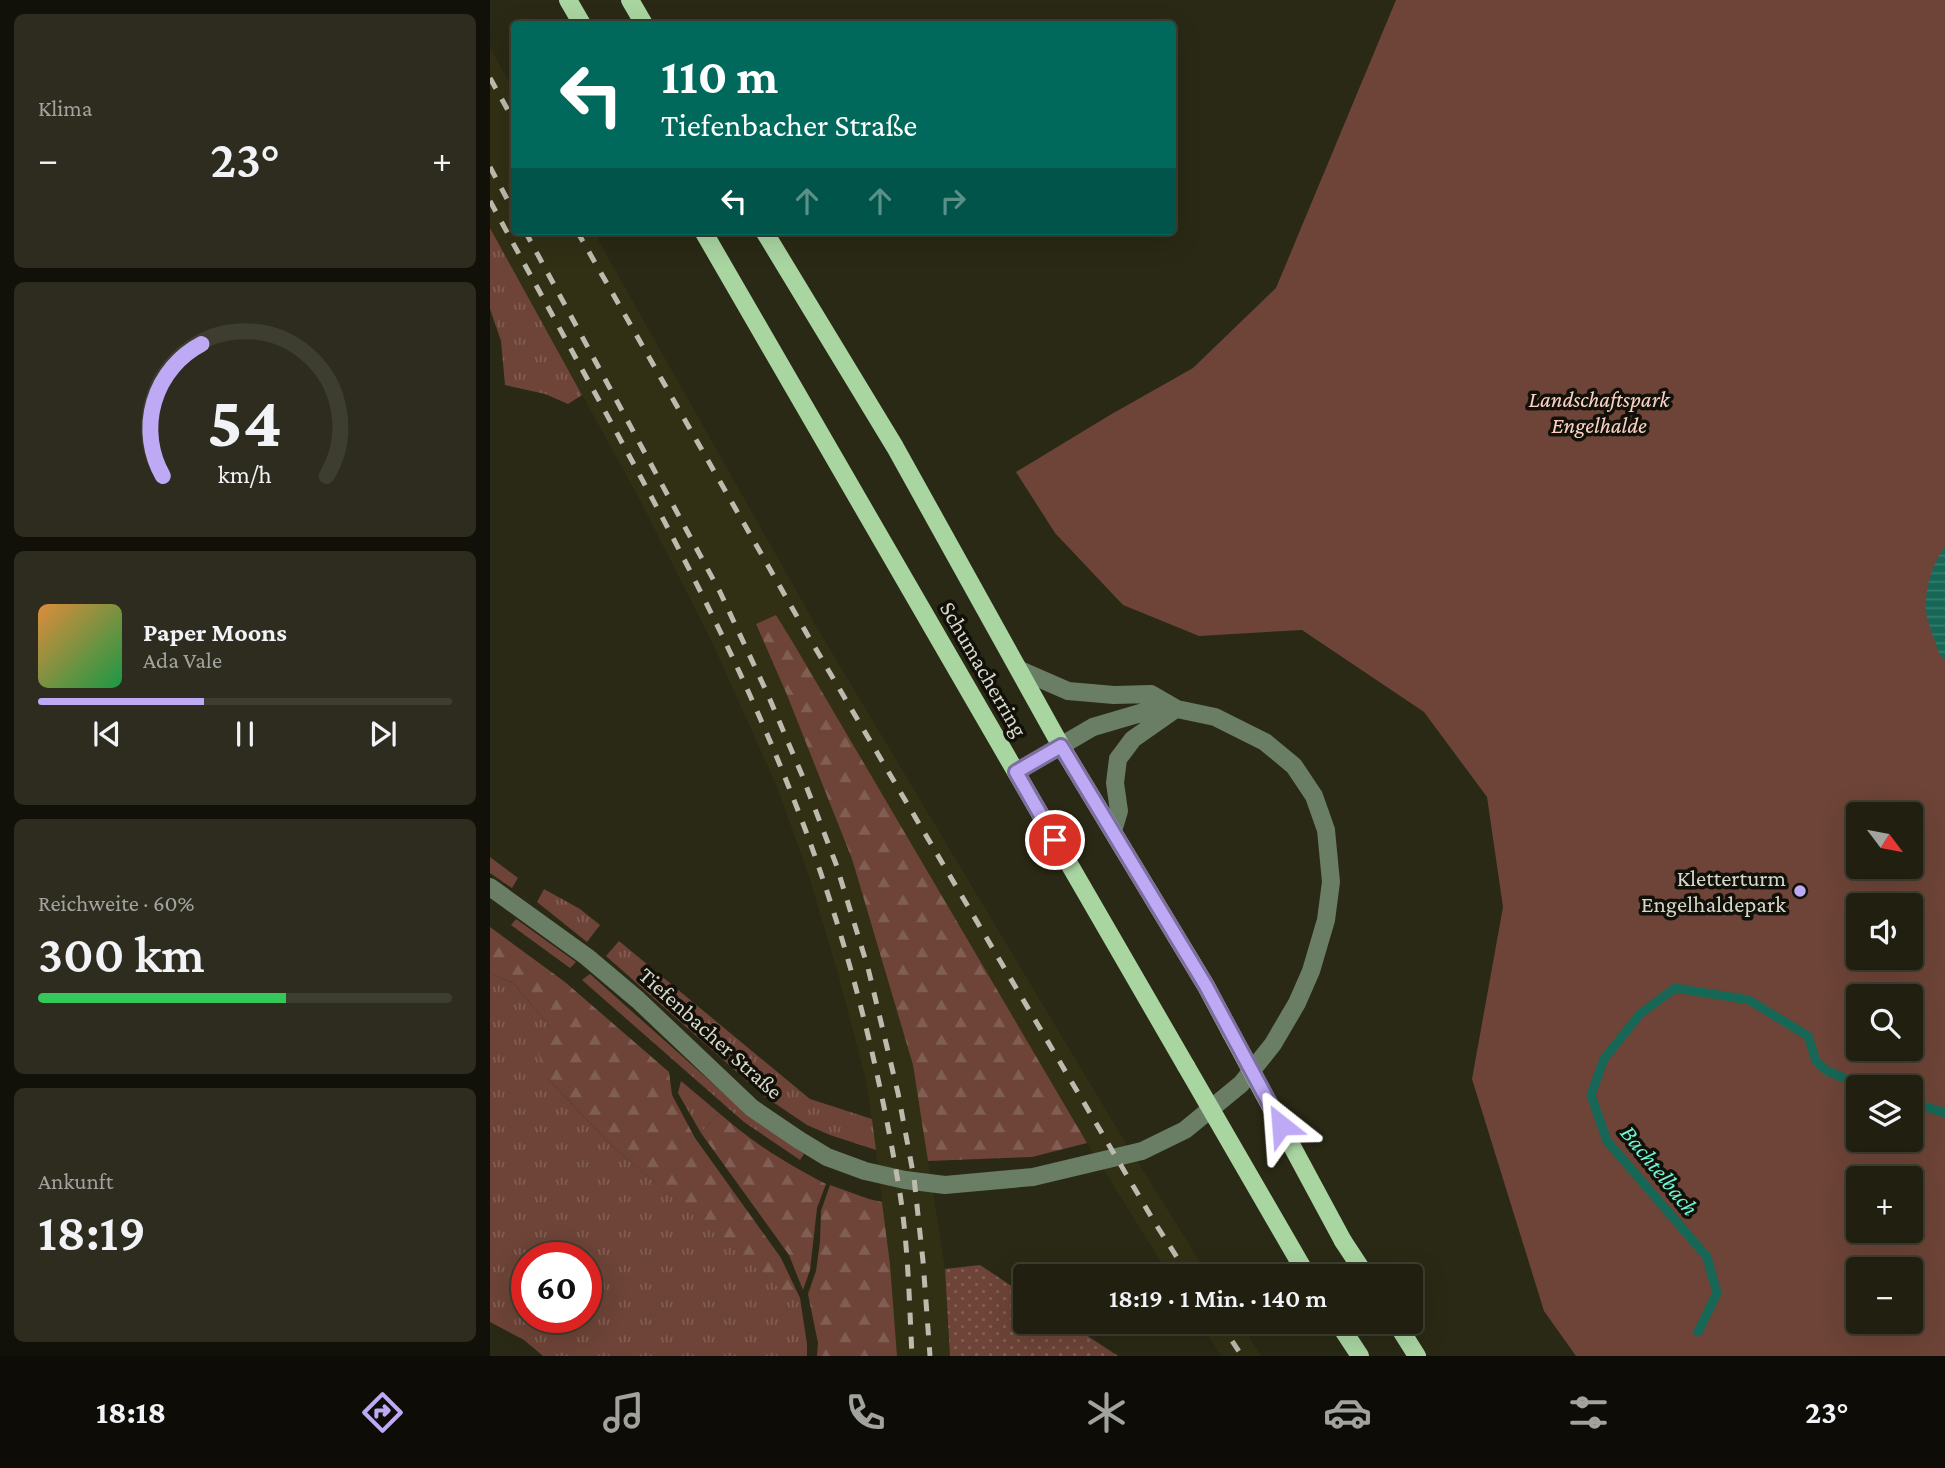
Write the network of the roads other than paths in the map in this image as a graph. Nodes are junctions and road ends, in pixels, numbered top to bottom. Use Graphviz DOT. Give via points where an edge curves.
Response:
graph roads {
  1 [pos="568,0"];
  2 [pos="630,0"];
  3 [pos="580,21"];
  4 [pos="642,21"];
  5 [pos="705,235"];
  6 [pos="766,235"];
  7 [pos="1020,670"];
  8 [pos="1177,709"];
  9 [pos="1061,746"];
  10 [pos="1016,772"];
  11 [pos="1114,831"];
  12 [pos="490,887"];
  13 [pos="1301,1264"];
  14 [pos="1358,1264"];
  15 [pos="1346,1334"];
  16 [pos="1403,1334"];
  17 [pos="1360,1356"];
  18 [pos="1417,1356"];
  1 -- 3 [label="main road"];
  2 -- 4 [label="main road"];
  5 -- 10 [label="main road, Schumacherring"];
  6 -- 7 [label="main road, Schumacherring" via="895,447"];
  7 -- 8 [label="street" via="1068,691 1151,694"];
  7 -- 9 [label="main road, Schumacherring"];
  8 -- 9 [label="street, Tiefenbacher Straße" via="1144,712 1093,727"];
  8 -- 11 [label="street" via="1133,739 1118,759 1119,811"];
  8 -- 12 [label="street, Tiefenbacher Straße" via="1215,717 1265,742 1294,766 1314,796 1326,830 1331,882 1311,971 1273,1044 1241,1084 1185,1130 1142,1151 1033,1177 945,1185 865,1171 827,1157 752,1108 597,965"];
  9 -- 10 [label="street, Tiefenbacher Straße"];
  9 -- 11 [label="main road, Schumacherring"];
  10 -- 13 [label="main road, Schumacherring, bridge"];
  11 -- 14 [label="main road, Schumacherring, bridge" via="1206,986"];
  15 -- 17 [label="main road"];
  16 -- 18 [label="main road"];
}
